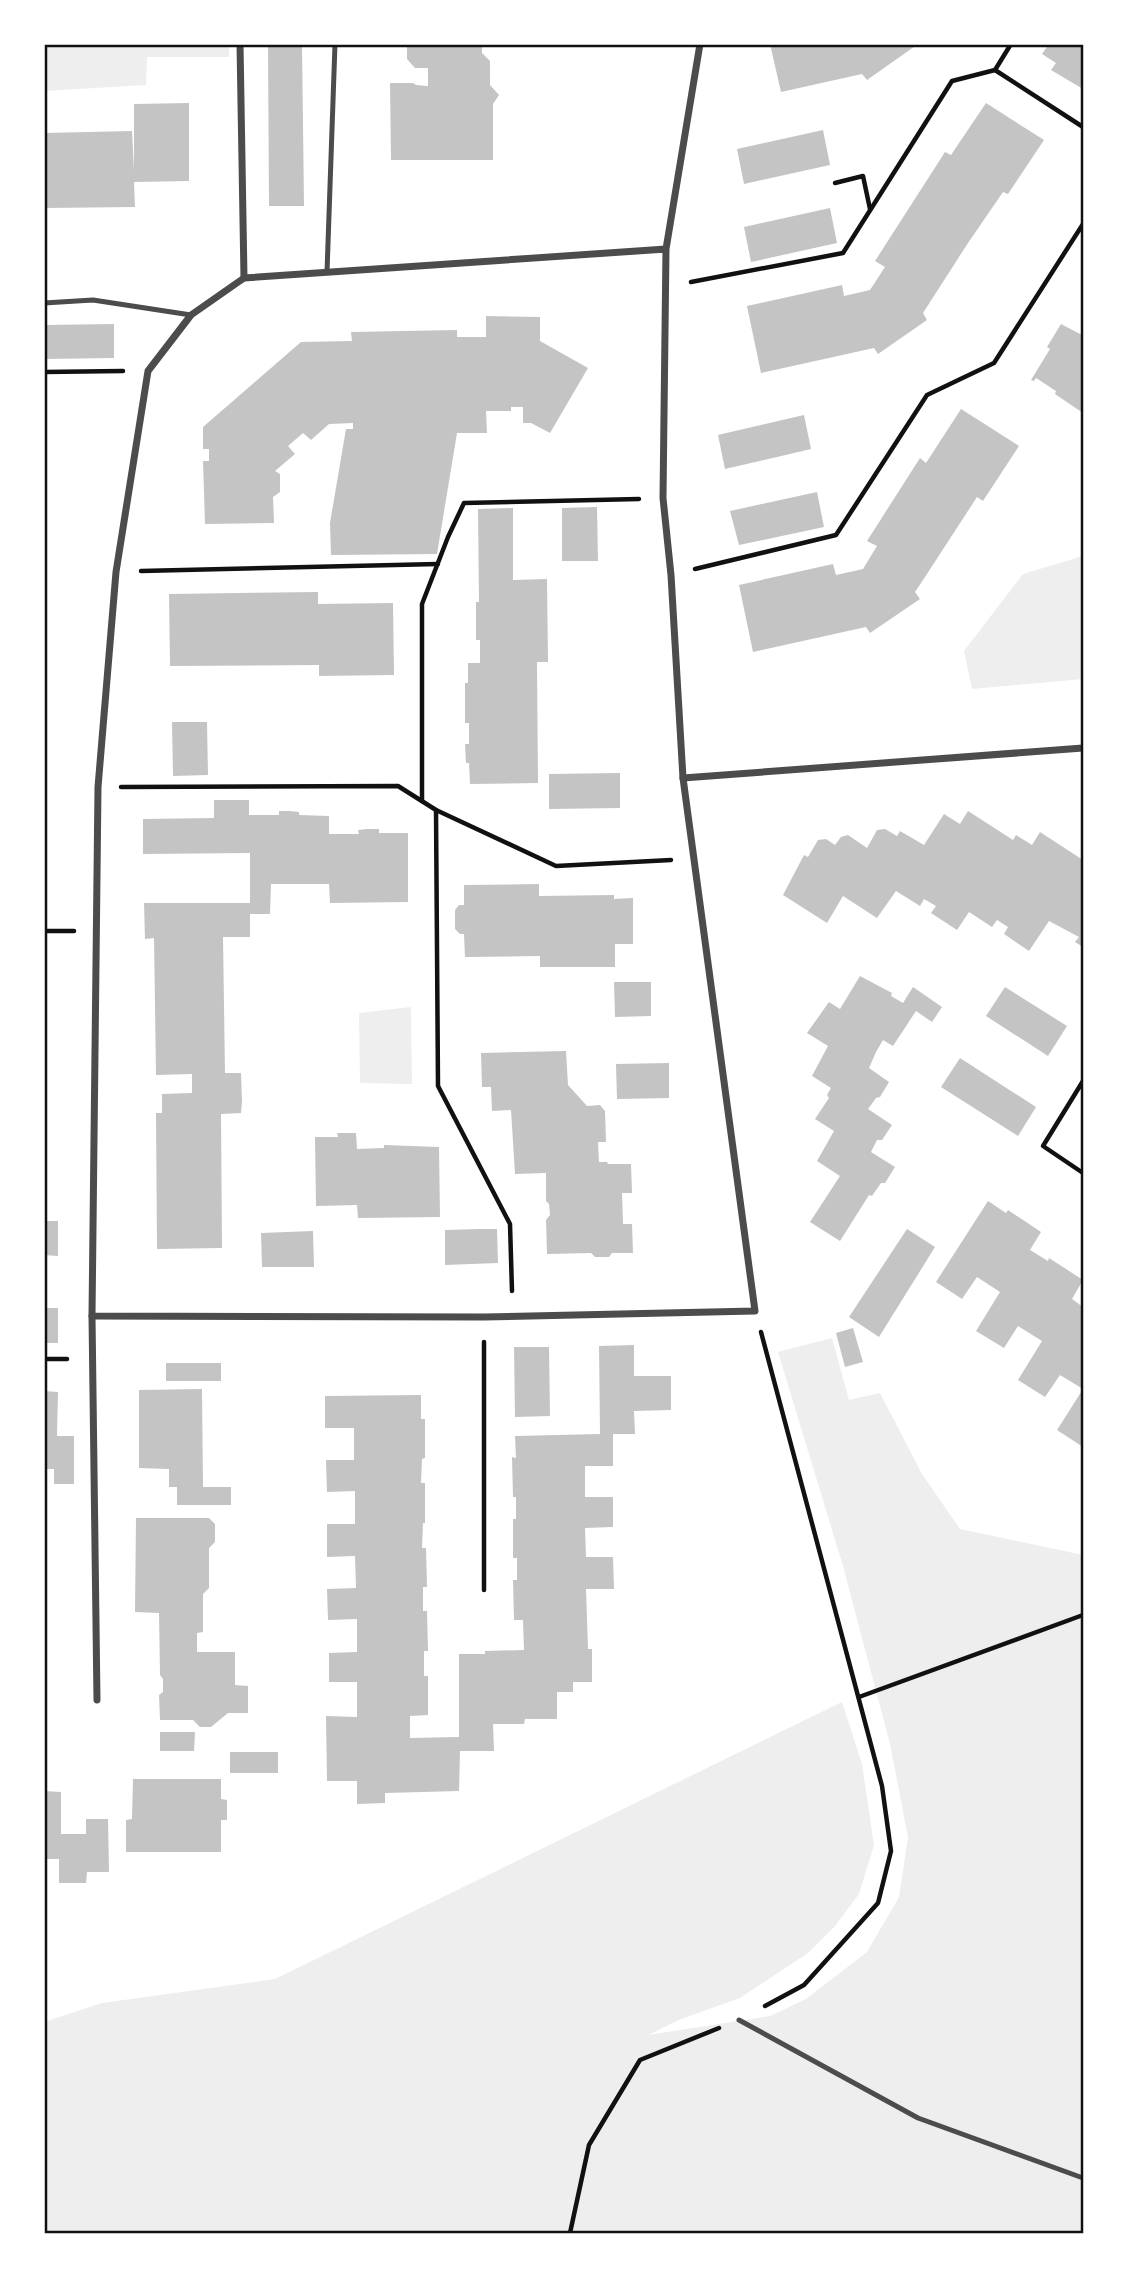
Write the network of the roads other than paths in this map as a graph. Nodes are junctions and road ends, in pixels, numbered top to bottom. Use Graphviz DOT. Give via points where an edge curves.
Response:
graph roads {
  1 [pos="240,44"];
  2 [pos="335,44"];
  3 [pos="700,44"];
  4 [pos="666,249"];
  5 [pos="327,272"];
  6 [pos="244,278"];
  7 [pos="44,303"];
  8 [pos="191,315"];
  9 [pos="1083,748"];
  10 [pos="683,778"];
  11 [pos="92,1316"];
  12 [pos="97,1700"];
  13 [pos="739,2020"];
  14 [pos="1083,2179"];
  1 -- 6 [label="street"];
  2 -- 5 [label="lane"];
  3 -- 4 [label="street"];
  4 -- 5 [label="street"];
  4 -- 10 [label="street" via="663,499"];
  5 -- 6 [label="street"];
  6 -- 8 [label="street"];
  7 -- 8 [label="lane" via="93,300"];
  8 -- 11 [label="street" via="148,371 117,572 98,787"];
  9 -- 10 [label="street"];
  10 -- 11 [label="street" via="755,1311 513,1317"];
  11 -- 12 [label="street"];
  13 -- 14 [label="lane" via="918,2118"];
}
